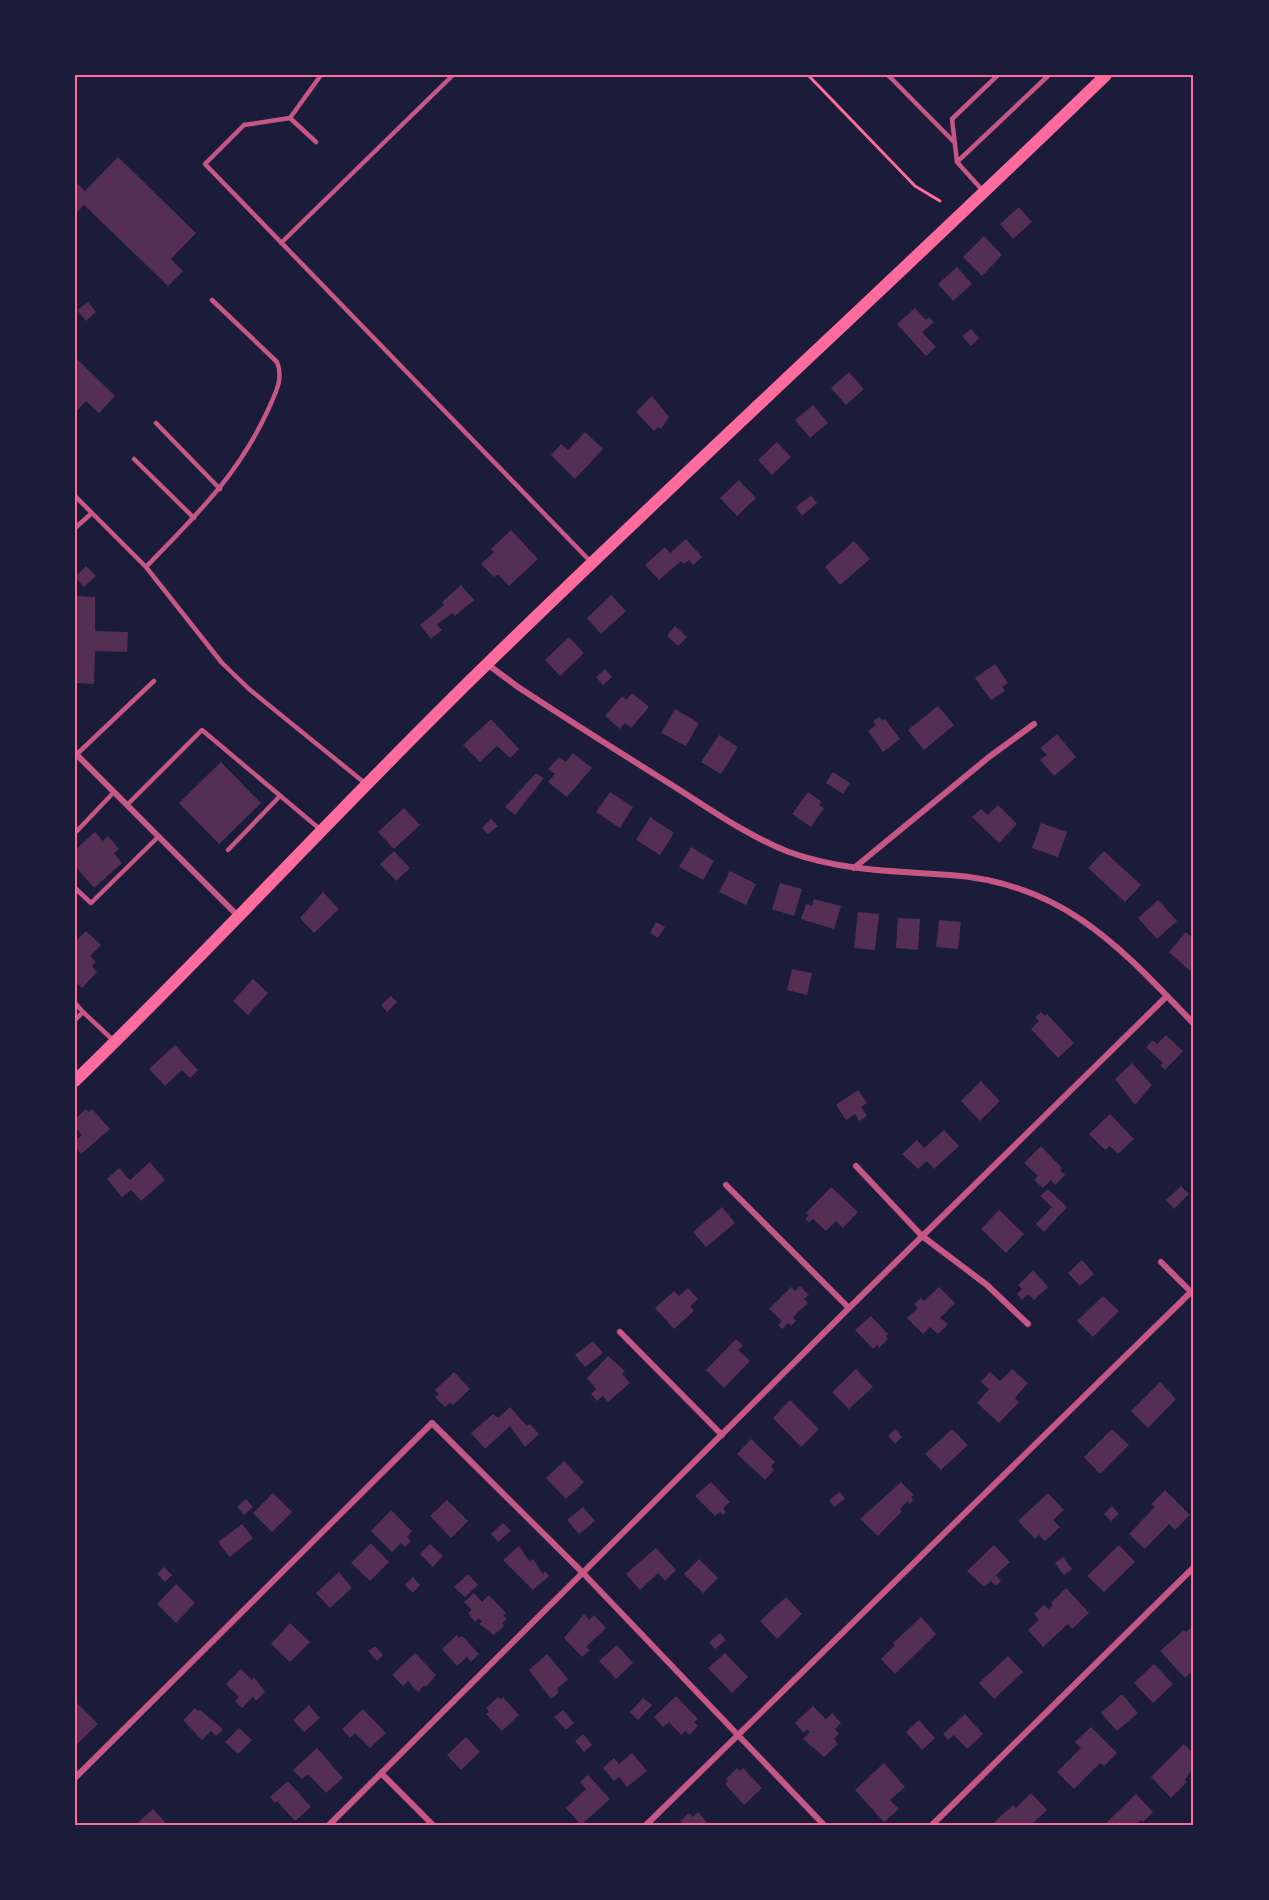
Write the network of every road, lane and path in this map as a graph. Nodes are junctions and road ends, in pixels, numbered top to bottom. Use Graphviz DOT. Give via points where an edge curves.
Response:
graph roads {
  1 [pos="321,75"];
  2 [pos="453,75"];
  3 [pos="808,75"];
  4 [pos="888,75"];
  5 [pos="998,75"];
  6 [pos="1049,75"];
  7 [pos="1106,75"];
  8 [pos="290,118"];
  9 [pos="316,142"];
  10 [pos="955,143"];
  11 [pos="957,162"];
  12 [pos="984,193"];
  13 [pos="940,201"];
  14 [pos="281,243"];
  15 [pos="212,300"];
  16 [pos="156,423"];
  17 [pos="134,459"];
  18 [pos="220,489"];
  19 [pos="75,496"];
  20 [pos="92,513"];
  21 [pos="194,518"];
  22 [pos="75,528"];
  23 [pos="592,563"];
  24 [pos="146,567"];
  25 [pos="487,664"];
  26 [pos="154,681"];
  27 [pos="1034,724"];
  28 [pos="76,754"];
  29 [pos="366,784"];
  30 [pos="114,792"];
  31 [pos="280,796"];
  32 [pos="127,805"];
  33 [pos="321,830"];
  34 [pos="75,834"];
  35 [pos="158,837"];
  36 [pos="228,850"];
  37 [pos="854,868"];
  38 [pos="75,888"];
  39 [pos="239,917"];
  40 [pos="1167,996"];
  41 [pos="75,1003"];
  42 [pos="83,1012"];
  43 [pos="75,1020"];
  44 [pos="1194,1024"];
  45 [pos="115,1041"];
  46 [pos="75,1081"];
  47 [pos="856,1166"];
  48 [pos="726,1185"];
  49 [pos="921,1236"];
  50 [pos="1161,1262"];
  51 [pos="1192,1294"];
  52 [pos="849,1308"];
  53 [pos="1028,1324"];
  54 [pos="620,1332"];
  55 [pos="722,1435"];
  56 [pos="1194,1567"];
  57 [pos="582,1572"];
  58 [pos="738,1733"];
  59 [pos="381,1773"];
  60 [pos="75,1778"];
  61 [pos="329,1825"];
  62 [pos="433,1825"];
  63 [pos="646,1825"];
  64 [pos="824,1825"];
  65 [pos="932,1825"];
  1 -- 8 [label="lane"];
  2 -- 14 [label="lane"];
  3 -- 13 [label="path" via="915,186"];
  4 -- 10 [label="lane"];
  5 -- 10 [label="lane" via="952,119"];
  6 -- 11 [label="lane"];
  7 -- 12 [label="main road"];
  8 -- 9 [label="lane"];
  8 -- 14 [label="lane" via="244,125 205,164"];
  10 -- 11 [label="lane"];
  11 -- 12 [label="lane"];
  12 -- 23 [label="main road"];
  14 -- 23 [label="lane"];
  15 -- 18 [label="lane" via="278,362 281,372 279,386 256,436"];
  16 -- 18 [label="lane"];
  17 -- 21 [label="lane"];
  18 -- 21 [label="lane"];
  19 -- 20 [label="lane"];
  20 -- 22 [label="lane"];
  20 -- 24 [label="lane"];
  21 -- 24 [label="lane"];
  23 -- 25 [label="main road"];
  24 -- 29 [label="lane" via="222,663"];
  25 -- 29 [label="main road"];
  25 -- 37 [label="street" via="748,832 806,858"];
  26 -- 28 [label="lane"];
  27 -- 37 [label="street"];
  28 -- 30 [label="street"];
  29 -- 33 [label="main road"];
  30 -- 32 [label="street"];
  30 -- 34 [label="lane"];
  31 -- 32 [label="lane" via="202,730"];
  31 -- 33 [label="lane"];
  31 -- 36 [label="lane"];
  32 -- 35 [label="street"];
  33 -- 39 [label="main road"];
  35 -- 38 [label="lane" via="91,903"];
  35 -- 39 [label="street"];
  37 -- 40 [label="street" via="1001,881 1027,890 1102,934"];
  39 -- 45 [label="main road"];
  40 -- 44 [label="street"];
  40 -- 49 [label="street"];
  41 -- 42 [label="lane"];
  42 -- 43 [label="lane"];
  42 -- 45 [label="lane"];
  45 -- 46 [label="main road"];
  47 -- 49 [label="street"];
  48 -- 52 [label="street"];
  49 -- 52 [label="street"];
  49 -- 53 [label="street" via="987,1286"];
  50 -- 51 [label="street"];
  51 -- 58 [label="street"];
  52 -- 55 [label="street"];
  54 -- 55 [label="street"];
  55 -- 57 [label="street"];
  56 -- 65 [label="street"];
  57 -- 58 [label="street"];
  57 -- 59 [label="street"];
  57 -- 60 [label="street" via="432,1423"];
  58 -- 63 [label="street"];
  58 -- 64 [label="street"];
  59 -- 61 [label="street"];
  59 -- 62 [label="street"];
}
